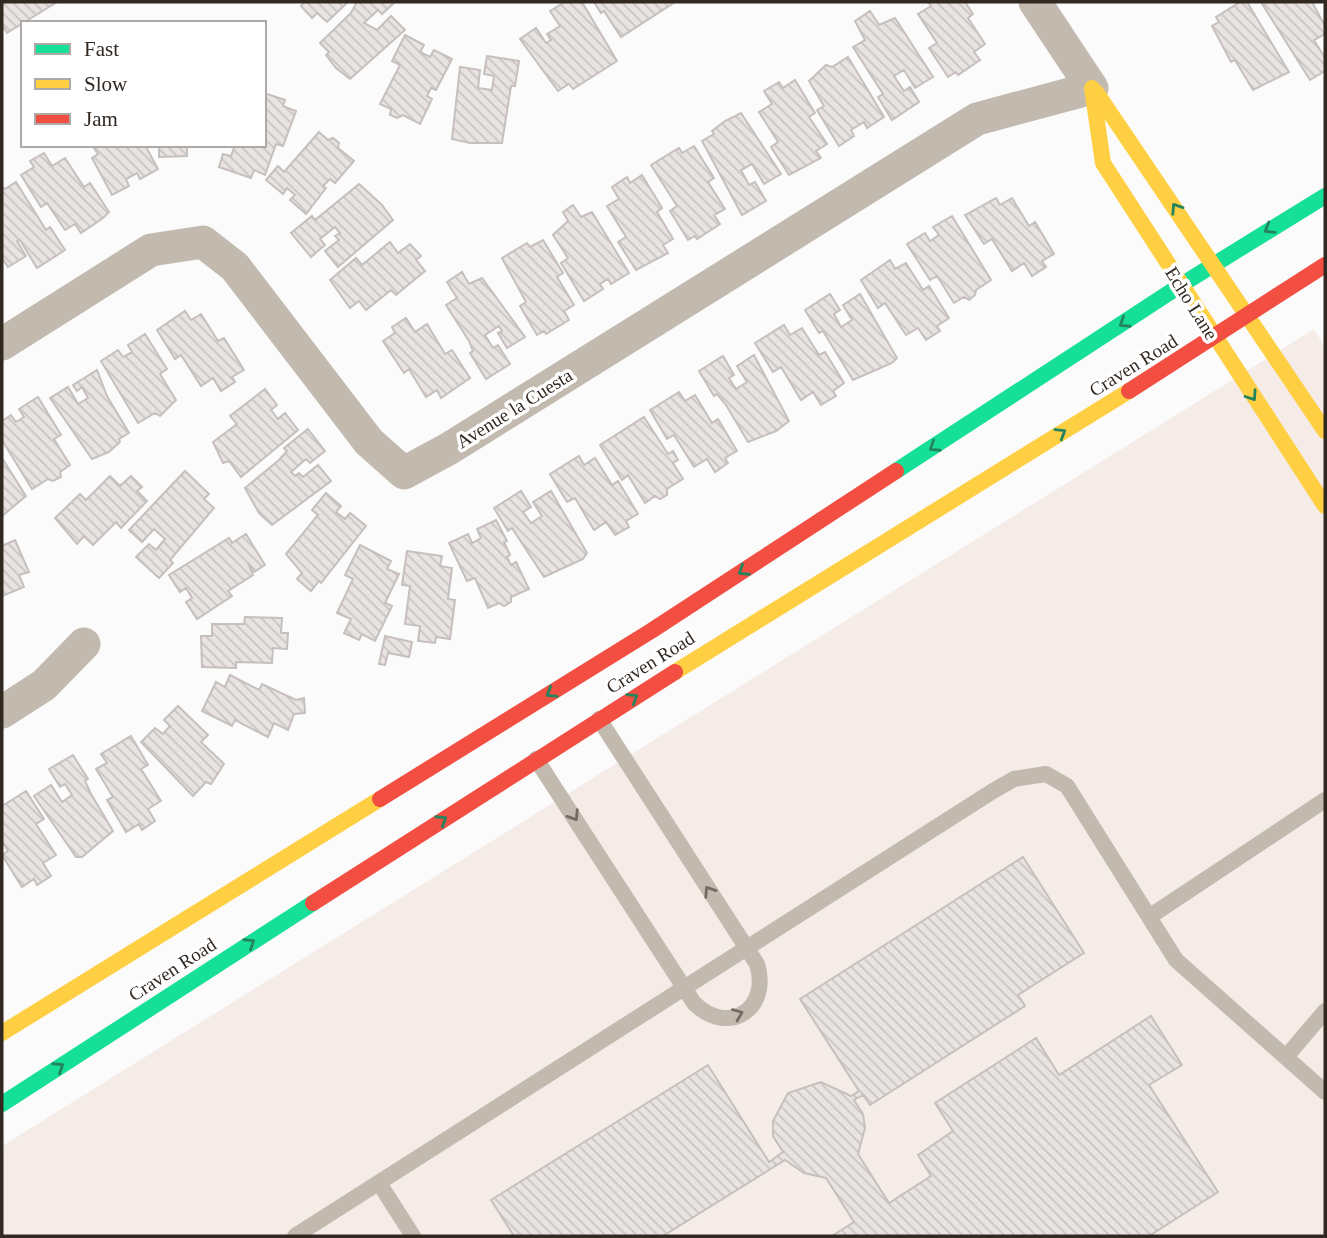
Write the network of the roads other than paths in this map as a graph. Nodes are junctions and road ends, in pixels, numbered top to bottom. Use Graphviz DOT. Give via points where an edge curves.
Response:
graph roads {
  1 [pos="1035,2"];
  2 [pos="1092,88"];
  3 [pos="1132,111"];
  4 [pos="1325,196"];
  5 [pos="1191,201"];
  6 [pos="1213,264"];
  7 [pos="1325,265"];
  8 [pos="1181,285"];
  9 [pos="1247,316"];
  10 [pos="1214,339"];
  11 [pos="2,344"];
  12 [pos="1325,430"];
  13 [pos="1325,506"];
  14 [pos="84,644"];
  15 [pos="2,712"];
  16 [pos="599,719"];
  17 [pos="536,759"];
  18 [pos="1325,800"];
  19 [pos="1149,917"];
  20 [pos="746,949"];
  21 [pos="685,988"];
  22 [pos="1325,1011"];
  23 [pos="2,1033"];
  24 [pos="1286,1057"];
  25 [pos="1325,1092"];
  26 [pos="2,1104"];
  27 [pos="379,1183"];
  28 [pos="295,1236"];
  29 [pos="413,1236"];
  1 -- 2 [label="street, Echo Lane"];
  2 -- 3 [label="main road, Echo Lane"];
  6 -- 2 [label="main road, Echo Lane, one-way"];
  2 -- 8 [label="main road, Echo Lane" via="1103,163"];
  2 -- 11 [label="street, Avenue la Cuesta" via="977,119 404,473 369,442 234,267 203,242 151,250"];
  4 -- 6 [label="main road, Craven Road, one-way"];
  5 -- 6 [label="main road, Echo Lane"];
  6 -- 8 [label="main road, Craven Road"];
  6 -- 9 [label="main road, Echo Lane"];
  7 -- 9 [label="main road, Craven Road"];
  8 -- 10 [label="main road, Echo Lane"];
  8 -- 23 [label="main road, Craven Road, one-way" via="651,631"];
  9 -- 10 [label="main road, Craven Road"];
  9 -- 12 [label="main road, Echo Lane"];
  10 -- 13 [label="main road, Echo Lane, one-way"];
  16 -- 10 [label="main road, Craven Road, one-way"];
  14 -- 15 [label="street" via="44,685"];
  16 -- 17 [label="main road, Craven Road"];
  20 -- 16 [label="lane, one-way"];
  17 -- 21 [label="lane, one-way"];
  26 -- 17 [label="main road, Craven Road, one-way"];
  18 -- 19 [label="lane"];
  19 -- 20 [label="lane" via="1067,786 1046,774 1014,779"];
  19 -- 24 [label="lane" via="1176,960"];
  20 -- 21 [label="lane"];
  21 -- 20 [label="lane, one-way" via="694,1003 714,1017 738,1016 749,1010 761,988 761,976"];
  21 -- 27 [label="lane"];
  22 -- 24 [label="lane"];
  24 -- 25 [label="lane"];
  27 -- 28 [label="lane"];
  27 -- 29 [label="lane"];
}
